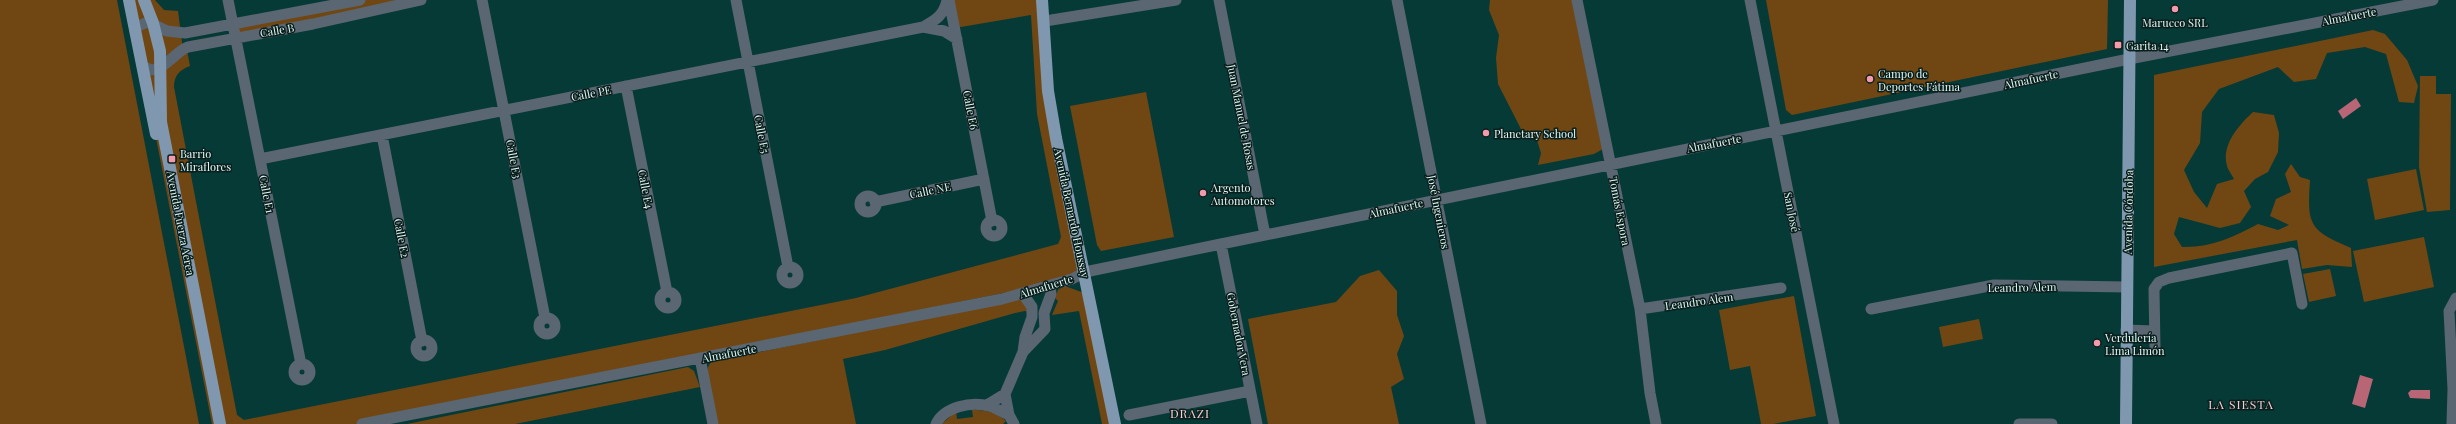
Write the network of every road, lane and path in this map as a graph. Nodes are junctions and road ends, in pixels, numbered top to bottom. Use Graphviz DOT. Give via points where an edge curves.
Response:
graph roads {
  1 [pos="129,0"];
  2 [pos="144,0"];
  3 [pos="228,0"];
  4 [pos="360,0"];
  5 [pos="421,0"];
  6 [pos="482,0"];
  7 [pos="736,0"];
  8 [pos="948,0"];
  9 [pos="1042,0"];
  10 [pos="1176,0"];
  11 [pos="1219,0"];
  12 [pos="1397,0"];
  13 [pos="1577,0"];
  14 [pos="1750,0"];
  15 [pos="2130,0"];
  16 [pos="2433,0"];
  17 [pos="1045,21"];
  18 [pos="153,23"];
  19 [pos="233,24"];
  20 [pos="923,27"];
  21 [pos="135,31"];
  22 [pos="236,38"];
  23 [pos="957,39"];
  24 [pos="2129,59"];
  25 [pos="748,62"];
  26 [pos="142,65"];
  27 [pos="162,67"];
  28 [pos="626,86"];
  29 [pos="504,111"];
  30 [pos="1776,131"];
  31 [pos="382,135"];
  32 [pos="260,159"];
  33 [pos="1611,164"];
  34 [pos="984,179"];
  35 [pos="1436,200"];
  36 [pos="876,202"];
  37 [pos="992,221"];
  38 [pos="1265,235"];
  39 [pos="1221,244"];
  40 [pos="788,267"];
  41 [pos="1085,272"];
  42 [pos="1050,286"];
  43 [pos="2127,287"];
  44 [pos="1781,288"];
  45 [pos="667,292"];
  46 [pos="1023,294"];
  47 [pos="2456,298"];
  48 [pos="2302,304"];
  49 [pos="1032,307"];
  50 [pos="1640,309"];
  51 [pos="1871,309"];
  52 [pos="1044,312"];
  53 [pos="545,318"];
  54 [pos="2126,330"];
  55 [pos="2154,330"];
  56 [pos="422,341"];
  57 [pos="2155,348"];
  58 [pos="1023,352"];
  59 [pos="700,358"];
  60 [pos="301,364"];
  61 [pos="1250,391"];
  62 [pos="1005,394"];
  63 [pos="987,406"];
  64 [pos="1129,415"];
  65 [pos="1011,420"];
  66 [pos="212,424"];
  67 [pos="220,424"];
  68 [pos="362,424"];
  69 [pos="713,424"];
  70 [pos="936,424"];
  71 [pos="1115,424"];
  72 [pos="1257,424"];
  73 [pos="1481,424"];
  74 [pos="1656,424"];
  75 [pos="1834,424"];
  76 [pos="2019,424"];
  77 [pos="2052,424"];
  78 [pos="2126,424"];
  79 [pos="2452,424"];
  1 -- 21 [label="main road, Avenida Fuerza Aérea"];
  2 -- 18 [label="main road, Avenida Fuerza Aérea"];
  3 -- 19 [label="street, Calle E1"];
  4 -- 19 [label="street, Calle B"];
  5 -- 22 [label="street, Calle B"];
  6 -- 29 [label="street, Calle E3"];
  7 -- 25 [label="street, Calle E5"];
  8 -- 20 [label="street, Calle PE" via="945,10 937,20"];
  8 -- 23 [label="street, Calle E6"];
  9 -- 17 [label="main road, Avenida Bernardo Houssay"];
  10 -- 17 [label="street"];
  11 -- 38 [label="street, Juan Manuel de Rosas"];
  12 -- 35 [label="street, José Ingenieros"];
  13 -- 33 [label="street, Tomás Espora"];
  14 -- 30 [label="street, San José"];
  15 -- 24 [label="main road, Avenida Córdoba"];
  16 -- 24 [label="street, Almafuerte"];
  17 -- 41 [label="main road, Avenida Bernardo Houssay" via="1049,99"];
  18 -- 19 [label="street, Calle B" via="176,33"];
  18 -- 21 [label="street" via="143,23"];
  18 -- 27 [label="main road, Avenida Fuerza Aérea"];
  19 -- 22 [label="street, Calle E1"];
  20 -- 23 [label="street, Calle PE" via="944,31"];
  20 -- 25 [label="street, Calle PE"];
  21 -- 26 [label="main road, Avenida Fuerza Aérea"];
  22 -- 27 [label="street, Calle B" via="179,50"];
  22 -- 32 [label="street, Calle E1"];
  23 -- 34 [label="street, Calle E6"];
  24 -- 30 [label="street, Almafuerte"];
  24 -- 43 [label="main road, Avenida Córdoba"];
  25 -- 28 [label="street, Calle PE"];
  25 -- 40 [label="street, Calle E5"];
  26 -- 27 [label="street" via="152,71"];
  26 -- 66 [label="main road, Avenida Fuerza Aérea"];
  27 -- 67 [label="main road, Avenida Fuerza Aérea" via="161,122"];
  28 -- 29 [label="street, Calle PE"];
  28 -- 45 [label="street, Calle E4"];
  29 -- 31 [label="street, Calle PE"];
  29 -- 53 [label="street, Calle E3"];
  30 -- 33 [label="street, Almafuerte"];
  30 -- 75 [label="street, San José"];
  31 -- 32 [label="street, Calle PE"];
  31 -- 56 [label="street, Calle E2"];
  32 -- 60 [label="street, Calle E1"];
  33 -- 35 [label="street, Almafuerte"];
  33 -- 50 [label="street, Tomás Espora"];
  34 -- 36 [label="street, Calle NE"];
  34 -- 37 [label="street, Calle E6"];
  35 -- 38 [label="street, Almafuerte"];
  35 -- 73 [label="street, José Ingenieros"];
  38 -- 39 [label="street, Almafuerte"];
  39 -- 41 [label="street, Almafuerte"];
  39 -- 61 [label="street, Gobernador Vera"];
  41 -- 42 [label="street, Almafuerte"];
  41 -- 71 [label="main road, Avenida Bernardo Houssay"];
  42 -- 46 [label="street, Almafuerte"];
  42 -- 52 [label="street" via="1051,294"];
  43 -- 51 [label="street, Leandro Alem" via="1994,285"];
  43 -- 54 [label="main road, Avenida Córdoba"];
  44 -- 50 [label="street, Leandro Alem"];
  46 -- 49 [label="street"];
  46 -- 59 [label="street, Almafuerte"];
  47 -- 79 [label="street" via="2449,311"];
  48 -- 55 [label="street" via="2292,253 2159,282 2154,289"];
  49 -- 52 [label="street"];
  49 -- 58 [label="street"];
  50 -- 74 [label="street, Tomás Espora"];
  52 -- 58 [label="street" via="1045,329"];
  54 -- 55 [label="street"];
  54 -- 78 [label="main road, Avenida Córdoba"];
  55 -- 57 [label="street"];
  58 -- 62 [label="street"];
  59 -- 68 [label="street, Almafuerte"];
  59 -- 69 [label="street"];
  61 -- 64 [label="street"];
  61 -- 72 [label="street, Gobernador Vera"];
  62 -- 63 [label="street"];
  62 -- 65 [label="street"];
  63 -- 65 [label="street"];
  63 -- 70 [label="street" via="956,407 945,412"];
  76 -- 77 [label="street"];
}
